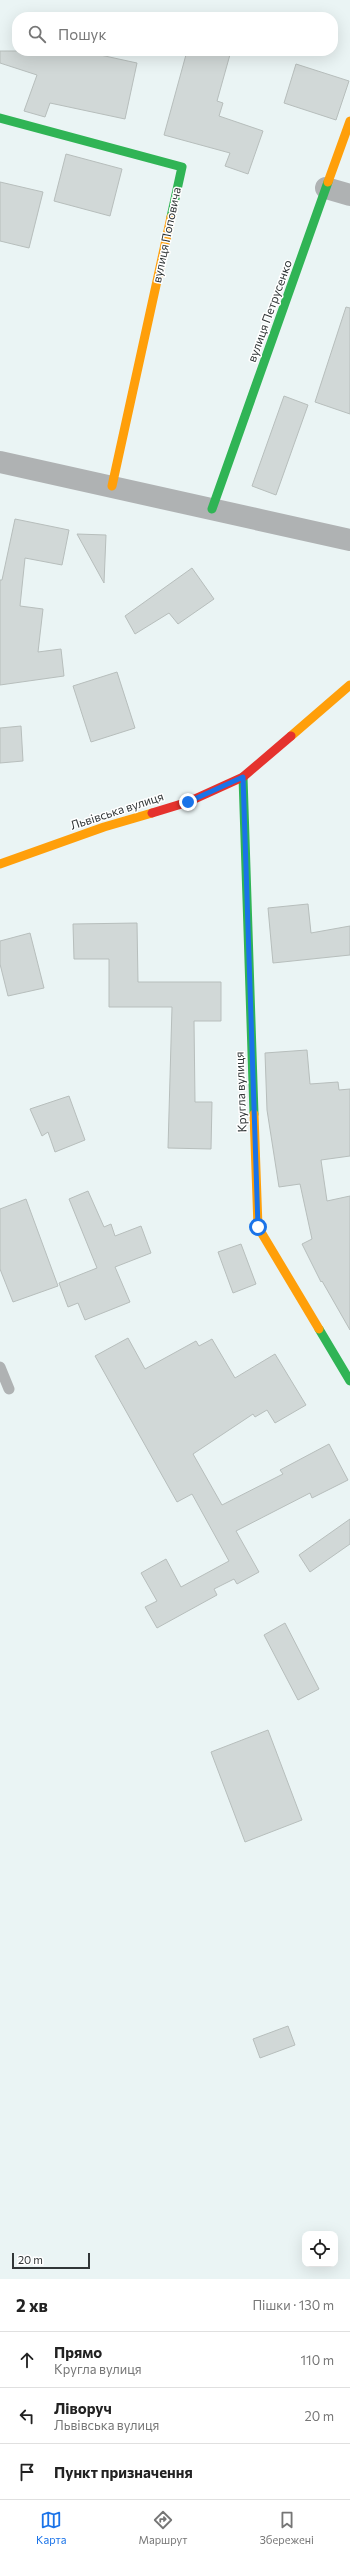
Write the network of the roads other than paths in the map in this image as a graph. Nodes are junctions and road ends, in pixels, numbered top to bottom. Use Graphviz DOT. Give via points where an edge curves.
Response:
graph roads {
  1 [pos="0,118"];
  2 [pos="350,121"];
  3 [pos="326,188"];
  4 [pos="350,195"];
  5 [pos="0,462"];
  6 [pos="112,486"];
  7 [pos="212,509"];
  8 [pos="350,540"];
  9 [pos="350,685"];
  10 [pos="243,777"];
  11 [pos="0,864"];
  12 [pos="0,1367"];
  13 [pos="350,1381"];
  14 [pos="9,1389"];
  1 -- 6 [label="street, вулиця Поповича" via="182,166"];
  2 -- 3 [label="street, вулиця Петрусенко"];
  3 -- 4 [label="street"];
  3 -- 7 [label="street, вулиця Петрусенко"];
  5 -- 6 [label="street"];
  6 -- 7 [label="street"];
  7 -- 8 [label="street"];
  9 -- 10 [label="street, Львівська вулиця"];
  10 -- 11 [label="street, Львівська вулиця" via="188,802 104,827"];
  10 -- 13 [label="street, Кругла вулиця" via="258,1227"];
  12 -- 14 [label="lane"];
}
